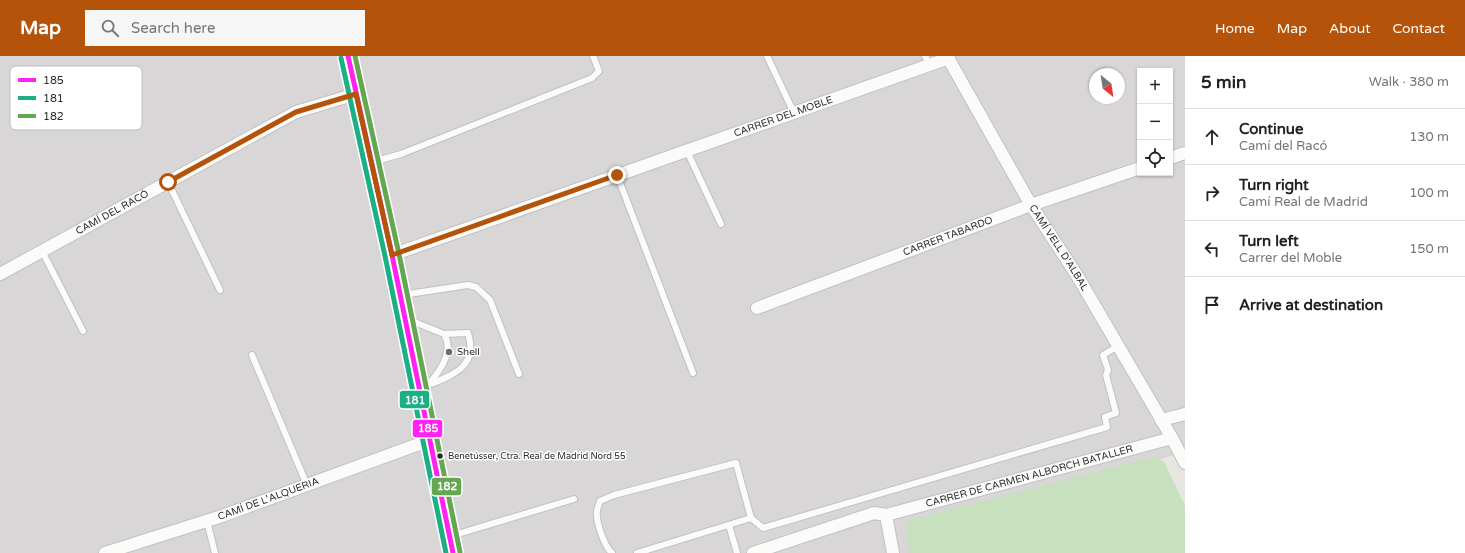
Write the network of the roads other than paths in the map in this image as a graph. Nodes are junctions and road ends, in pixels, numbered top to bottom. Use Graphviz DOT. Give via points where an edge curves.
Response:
graph roads {
  1 [pos="348,56"];
  2 [pos="593,56"];
  3 [pos="767,56"];
  4 [pos="948,57"];
  5 [pos="927,61"];
  6 [pos="356,94"];
  7 [pos="794,113"];
  8 [pos="687,151"];
  9 [pos="1185,153"];
  10 [pos="1173,157"];
  11 [pos="372,163"];
  12 [pos="1137,169"];
  13 [pos="617,175"];
  14 [pos="168,182"];
  15 [pos="1031,205"];
  16 [pos="721,224"];
  17 [pos="42,251"];
  18 [pos="392,255"];
  19 [pos="0,274"];
  20 [pos="220,290"];
  21 [pos="400,295"];
  22 [pos="757,308"];
  23 [pos="404,318"];
  24 [pos="83,332"];
  25 [pos="444,334"];
  26 [pos="1118,346"];
  27 [pos="252,355"];
  28 [pos="693,373"];
  29 [pos="519,374"];
  30 [pos="424,390"];
  31 [pos="1185,414"];
  32 [pos="1161,420"];
  33 [pos="1172,438"];
  34 [pos="430,440"];
  35 [pos="1183,456"];
  36 [pos="306,485"];
  37 [pos="574,500"];
  38 [pos="886,514"];
  39 [pos="751,518"];
  40 [pos="207,521"];
  41 [pos="729,525"];
  42 [pos="450,536"];
  43 [pos="105,553"];
  44 [pos="214,553"];
  45 [pos="453,553"];
  46 [pos="612,553"];
  47 [pos="638,553"];
  48 [pos="737,553"];
  49 [pos="753,553"];
  50 [pos="893,553"];
  1 -- 6 [label="street"];
  2 -- 11 [label="lane" via="599,71 592,78 401,154"];
  3 -- 7 [label="lane"];
  4 -- 5 [label="street, CARRER DEL MOBLE"];
  4 -- 15 [label="street, CAMÍ VELL D'ALBAL"];
  5 -- 7 [label="street, CARRER DEL MOBLE"];
  6 -- 11 [label="street"];
  6 -- 14 [label="street, CAMÍ DEL RACÓ" via="296,112"];
  7 -- 8 [label="street, CARRER DEL MOBLE"];
  8 -- 13 [label="street, CARRER DEL MOBLE"];
  8 -- 16 [label="lane"];
  9 -- 10 [label="street"];
  11 -- 18 [label="street"];
  12 -- 15 [label="street, CARRER TABARDO"];
  13 -- 18 [label="street, CARRER DEL MOBLE"];
  13 -- 28 [label="lane"];
  14 -- 17 [label="street, CAMÍ DEL RACÓ"];
  14 -- 20 [label="lane"];
  15 -- 22 [label="street, CARRER TABARDO"];
  15 -- 26 [label="street, CAMÍ VELL D'ALBAL" via="1078,277"];
  17 -- 19 [label="street, CAMÍ DEL RACÓ"];
  17 -- 24 [label="lane"];
  18 -- 21 [label="street"];
  21 -- 23 [label="street"];
  21 -- 29 [label="lane" via="468,284 476,286 490,300"];
  23 -- 25 [label="lane"];
  23 -- 30 [label="street"];
  25 -- 30 [label="lane" via="447,353 436,376"];
  25 -- 30 [label="lane" via="468,334 471,353 462,367"];
  26 -- 32 [label="street, CAMÍ VELL D'ALBAL"];
  26 -- 39 [label="lane" via="1103,355 1116,413 1105,417 1107,427 763,528"];
  27 -- 36 [label="lane"];
  30 -- 34 [label="street"];
  31 -- 32 [label="street"];
  32 -- 33 [label="street, CAMÍ VELL D'ALBAL"];
  33 -- 35 [label="street, CAMÍ VELL D'ALBAL"];
  33 -- 38 [label="street, CARRER DE CARMEN ALBORCH BATALLER"];
  34 -- 36 [label="street, CAMÍ DE L'ALQUERIA"];
  34 -- 42 [label="street"];
  36 -- 40 [label="street, CAMÍ DE L'ALQUERIA"];
  37 -- 42 [label="lane"];
  38 -- 49 [label="street, CARRER DE CARMEN ALBORCH BATALLER" via="874,514"];
  38 -- 50 [label="street"];
  39 -- 41 [label="lane"];
  39 -- 46 [label="lane" via="736,463 614,495 600,501 597,517 608,550"];
  40 -- 43 [label="street, CAMÍ DE L'ALQUERIA"];
  40 -- 44 [label="lane"];
  41 -- 47 [label="lane"];
  41 -- 48 [label="lane"];
  42 -- 45 [label="street"];
}
